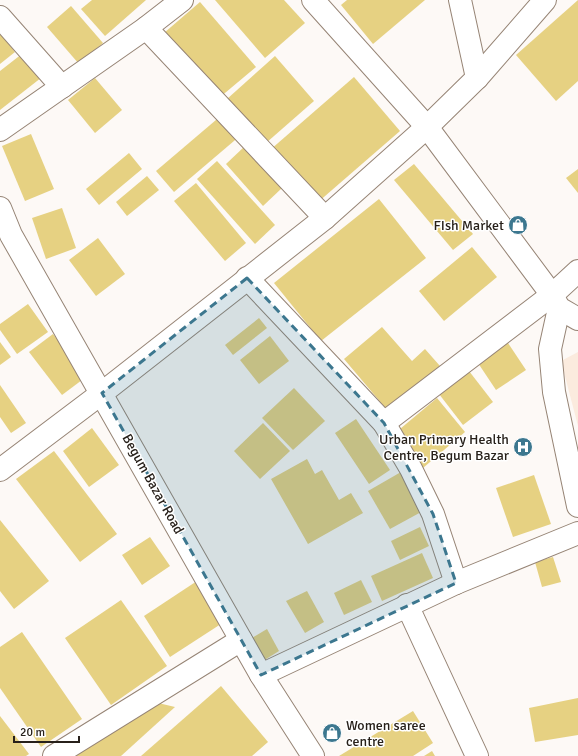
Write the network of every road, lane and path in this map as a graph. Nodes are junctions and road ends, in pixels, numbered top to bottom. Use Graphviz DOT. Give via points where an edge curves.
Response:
graph roads {
  1 [pos="182,0"];
  2 [pos="313,0"];
  3 [pos="460,0"];
  4 [pos="545,0"];
  5 [pos="0,16"];
  6 [pos="146,28"];
  7 [pos="477,78"];
  8 [pos="62,86"];
  9 [pos="427,127"];
  10 [pos="0,130"];
  11 [pos="0,208"];
  12 [pos="325,218"];
  13 [pos="6,239"];
  14 [pos="578,271"];
  15 [pos="247,278"];
  16 [pos="555,301"];
  17 [pos="578,319"];
  18 [pos="102,393"];
  19 [pos="384,423"];
  20 [pos="0,470"];
  21 [pos="578,506"];
  22 [pos="578,533"];
  23 [pos="456,583"];
  24 [pos="407,605"];
  25 [pos="241,640"];
  26 [pos="261,675"];
  27 [pos="54,756"];
  28 [pos="313,756"];
  29 [pos="477,756"];
  1 -- 6 [label="street"];
  2 -- 9 [label="street"];
  3 -- 7 [label="street"];
  4 -- 7 [label="street"];
  5 -- 8 [label="street"];
  6 -- 8 [label="street"];
  6 -- 12 [label="street"];
  7 -- 9 [label="street"];
  8 -- 10 [label="street"];
  9 -- 12 [label="street"];
  9 -- 16 [label="street"];
  11 -- 13 [label="street, Begum Bazar Road"];
  12 -- 15 [label="street"];
  13 -- 18 [label="street, Begum Bazar Road"];
  14 -- 16 [label="street"];
  15 -- 18 [label="street"];
  15 -- 19 [label="street"];
  16 -- 17 [label="street"];
  16 -- 19 [label="street"];
  16 -- 21 [label="street" via="550,349 554,392"];
  18 -- 20 [label="street"];
  18 -- 25 [label="street, Begum Bazar Road"];
  19 -- 23 [label="street" via="433,514"];
  22 -- 23 [label="street"];
  23 -- 24 [label="street"];
  24 -- 26 [label="street"];
  24 -- 29 [label="street"];
  25 -- 26 [label="street, Begum Bazar Road"];
  25 -- 27 [label="street"];
  26 -- 28 [label="street, Begum Bazar Road"];
}
